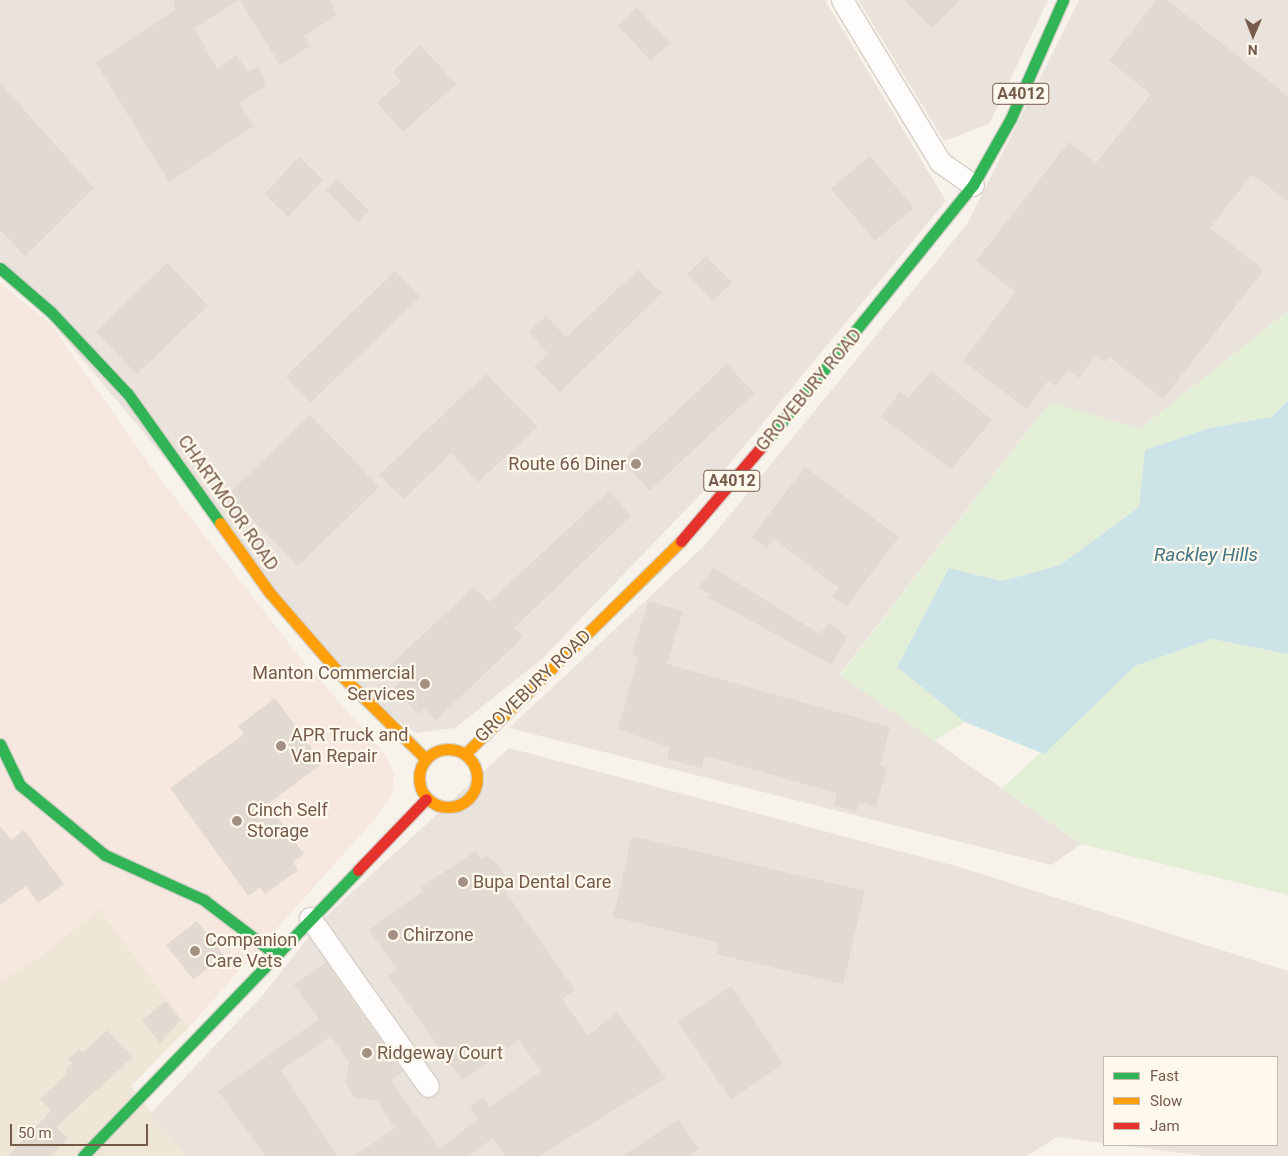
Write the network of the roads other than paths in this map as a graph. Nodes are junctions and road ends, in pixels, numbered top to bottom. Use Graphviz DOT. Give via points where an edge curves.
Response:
graph roads {
  1 [pos="842,0"];
  2 [pos="1063,0"];
  3 [pos="972,185"];
  4 [pos="0,268"];
  5 [pos="0,744"];
  6 [pos="465,754"];
  7 [pos="426,759"];
  8 [pos="426,799"];
  9 [pos="310,918"];
  10 [pos="275,954"];
  11 [pos="428,1086"];
  12 [pos="84,1156"];
  1 -- 3 [label="street" via="940,162"];
  2 -- 3 [label="main road, GROVEBURY ROAD / A4012" via="1011,118"];
  3 -- 6 [label="main road, GROVEBURY ROAD / A4012" via="867,321 679,544"];
  4 -- 7 [label="main road, CHARTMOOR ROAD" via="51,312 128,394 269,592 340,674"];
  5 -- 10 [label="main road" via="20,785 105,855 204,900"];
  6 -- 7 [label="main road, GROVEBURY ROAD" via="447,749"];
  6 -- 8 [label="main road, GROVEBURY ROAD" via="478,776 469,799 451,808"];
  7 -- 8 [label="main road" via="418,776"];
  8 -- 9 [label="main road"];
  9 -- 10 [label="main road"];
  9 -- 11 [label="street"];
  10 -- 12 [label="main road"];
}
